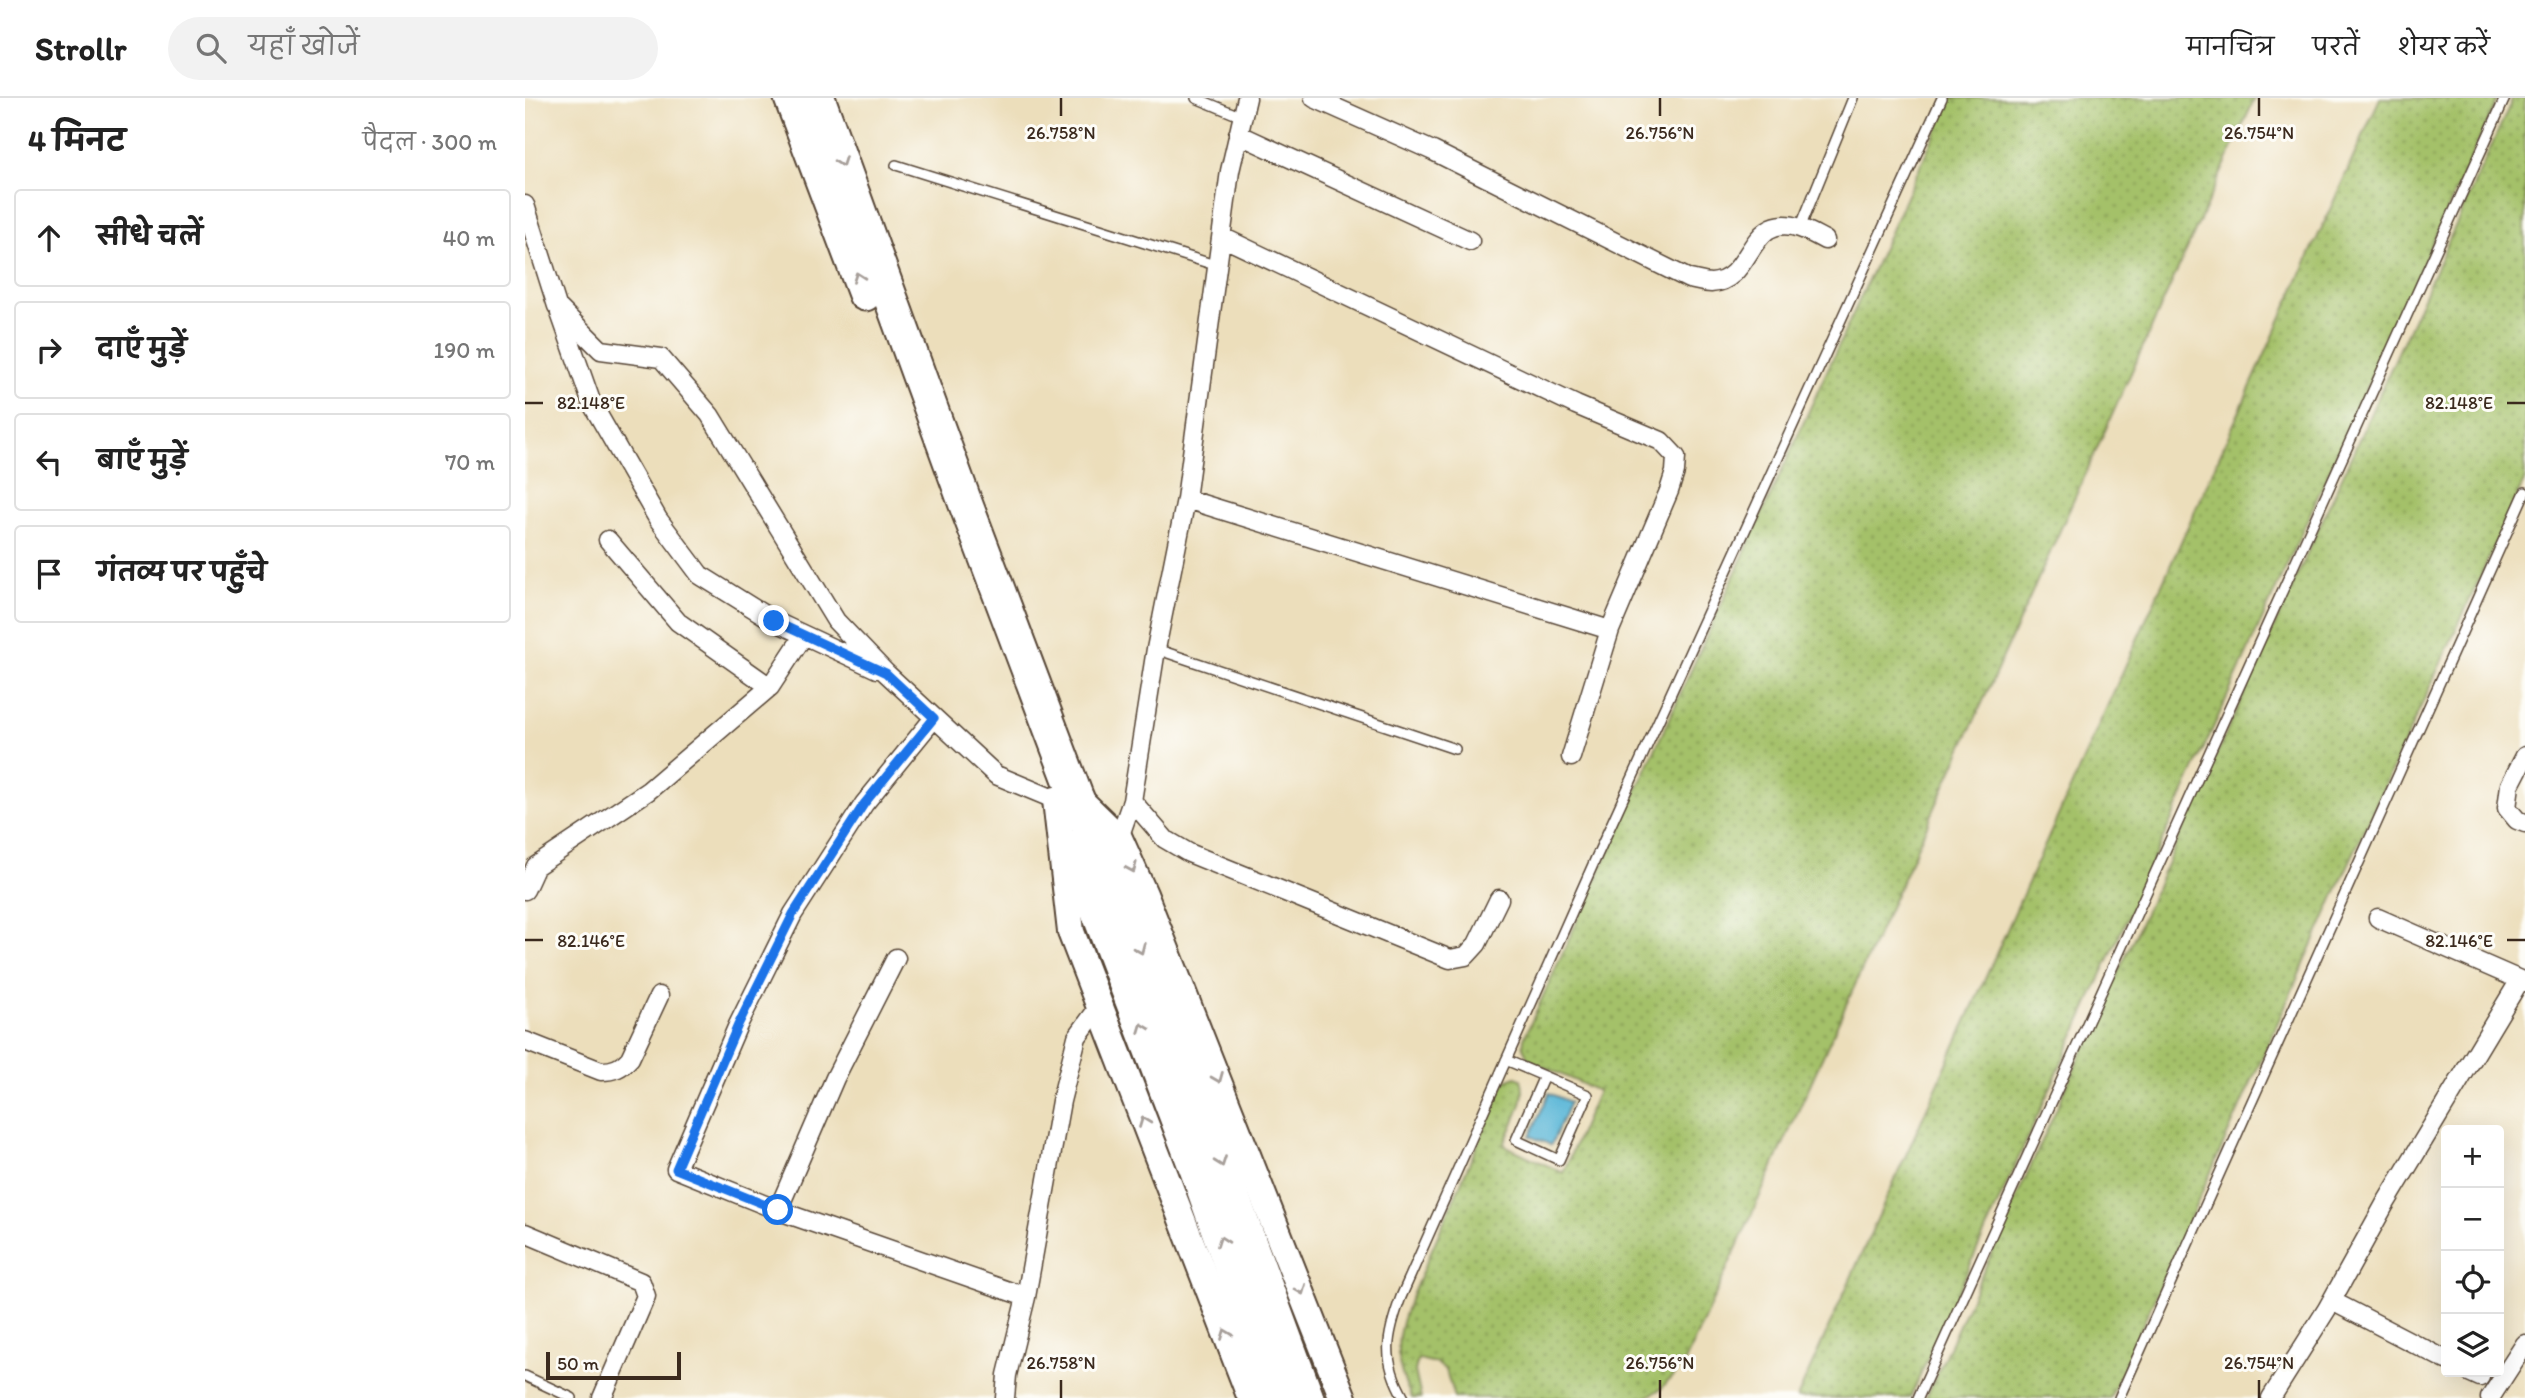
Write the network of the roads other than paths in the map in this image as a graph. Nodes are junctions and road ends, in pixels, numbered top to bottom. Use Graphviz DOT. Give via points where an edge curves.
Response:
graph roads {
  1 [pos="791,98"];
  2 [pos="818,98"];
  3 [pos="1196,98"];
  4 [pos="1247,98"];
  5 [pos="1314,98"];
  6 [pos="1853,98"];
  7 [pos="1943,98"];
  8 [pos="2505,98"];
  9 [pos="1240,126"];
  10 [pos="896,165"];
  11 [pos="525,205"];
  12 [pos="1800,228"];
  13 [pos="1222,237"];
  14 [pos="1825,240"];
  15 [pos="1470,241"];
  16 [pos="1218,267"];
  17 [pos="557,306"];
  18 [pos="2525,492"];
  19 [pos="1186,499"];
  20 [pos="608,540"];
  21 [pos="1610,630"];
  22 [pos="804,635"];
  23 [pos="1156,649"];
  24 [pos="886,673"];
  25 [pos="770,687"];
  26 [pos="934,718"];
  27 [pos="1455,749"];
  28 [pos="2525,756"];
  29 [pos="1570,757"];
  30 [pos="1066,798"];
  31 [pos="1132,801"];
  32 [pos="2525,823"];
  33 [pos="1119,838"];
  34 [pos="525,890"];
  35 [pos="1499,899"];
  36 [pos="2378,918"];
  37 [pos="896,958"];
  38 [pos="2523,981"];
  39 [pos="659,996"];
  40 [pos="1099,1007"];
  41 [pos="525,1041"];
  42 [pos="1506,1060"];
  43 [pos="1544,1076"];
  44 [pos="778,1210"];
  45 [pos="525,1233"];
  46 [pos="1025,1297"];
  47 [pos="2332,1301"];
  48 [pos="2525,1345"];
  49 [pos="2441,1357"];
  50 [pos="525,1376"];
  51 [pos="572,1398"];
  52 [pos="602,1398"];
  53 [pos="1005,1398"];
  54 [pos="1251,1398"];
  55 [pos="1278,1398"];
  56 [pos="1307,1398"];
  57 [pos="1343,1398"];
  58 [pos="1404,1398"];
  59 [pos="1918,1398"];
  60 [pos="2119,1398"];
  61 [pos="2271,1398"];
  62 [pos="2490,1398"];
  30 -- 1 [label="highway, one-way"];
  2 -- 30 [label="highway, one-way" via="966,505"];
  3 -- 9 [label="lane"];
  4 -- 9 [label="street"];
  5 -- 12 [label="street" via="1433,151 1689,279 1710,283 1728,279 1769,229 1783,225"];
  6 -- 12 [label="lane"];
  7 -- 42 [label="lane"];
  8 -- 59 [label="lane"];
  9 -- 13 [label="street"];
  9 -- 15 [label="street"];
  10 -- 16 [label="lane"];
  11 -- 17 [label="street"];
  12 -- 14 [label="street"];
  13 -- 16 [label="street"];
  13 -- 21 [label="street" via="1661,441 1676,457 1675,472"];
  16 -- 19 [label="street"];
  17 -- 22 [label="street" via="592,404 658,519 700,575"];
  17 -- 24 [label="street" via="601,350 661,358 710,415 836,621"];
  18 -- 60 [label="lane"];
  19 -- 21 [label="street"];
  19 -- 23 [label="street"];
  20 -- 25 [label="street" via="678,622"];
  21 -- 29 [label="street"];
  22 -- 24 [label="street"];
  22 -- 25 [label="street"];
  23 -- 27 [label="lane"];
  23 -- 31 [label="street"];
  24 -- 26 [label="street"];
  25 -- 34 [label="street" via="648,791 536,866"];
  26 -- 30 [label="street" via="996,775"];
  26 -- 44 [label="street" via="864,804 793,914 738,1025 676,1169"];
  28 -- 32 [label="street" via="2509,785 2507,808"];
  30 -- 33 [label="street"];
  30 -- 40 [label="street" via="1071,932"];
  55 -- 30 [label="highway, one-way"];
  30 -- 56 [label="highway, one-way" via="1148,968"];
  31 -- 33 [label="street"];
  31 -- 35 [label="street" via="1165,839 1189,853 1450,959 1466,956 1477,944"];
  33 -- 57 [label="street, one-way"];
  36 -- 38 [label="street"];
  37 -- 44 [label="street" via="835,1078"];
  38 -- 47 [label="street" via="2385,1204"];
  39 -- 41 [label="street" via="630,1058 613,1071 601,1071"];
  40 -- 46 [label="street" via="1077,1037"];
  54 -- 40 [label="street, one-way"];
  42 -- 43 [label="lane"];
  42 -- 58 [label="lane" via="1393,1320 1388,1358"];
  43 -- 43 [label="lane" via="1588,1095 1559,1160 1516,1140"];
  44 -- 46 [label="street"];
  45 -- 52 [label="street" via="641,1282 646,1296"];
  46 -- 53 [label="street"];
  47 -- 49 [label="street"];
  47 -- 61 [label="street"];
  48 -- 62 [label="street"];
  50 -- 51 [label="lane"];
}
